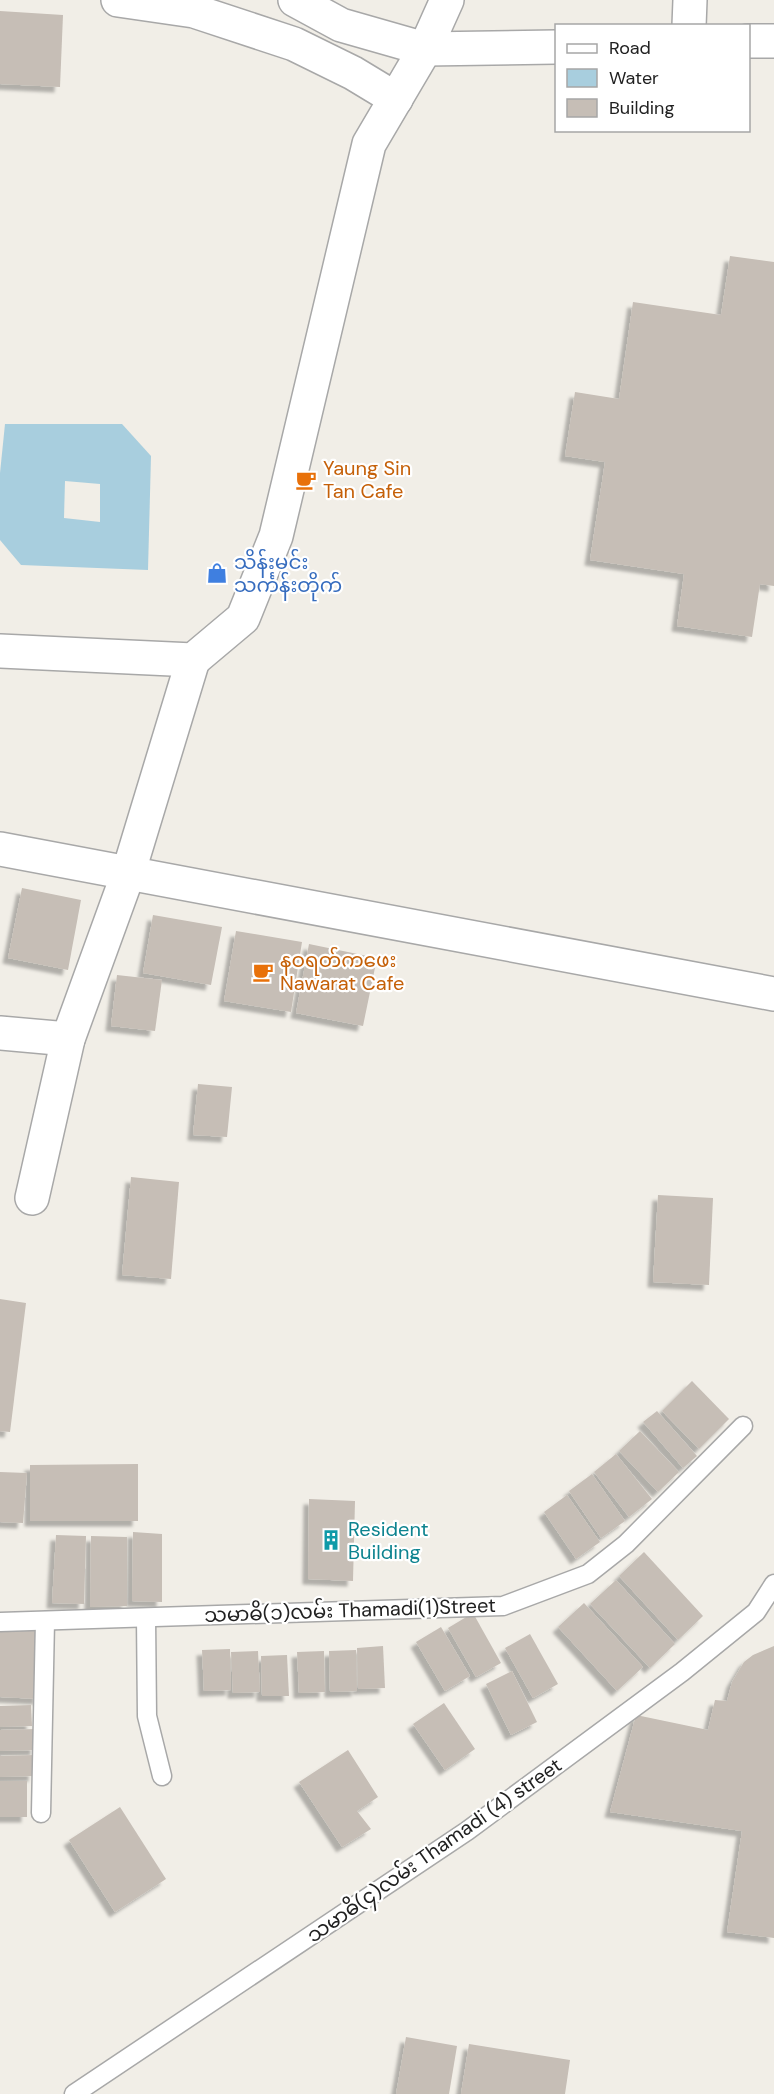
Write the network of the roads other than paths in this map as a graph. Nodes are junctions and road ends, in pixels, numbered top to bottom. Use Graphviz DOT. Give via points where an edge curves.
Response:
graph roads {
  1 [pos="118,0"];
  2 [pos="296,0"];
  3 [pos="447,0"];
  4 [pos="690,0"];
  5 [pos="689,24"];
  6 [pos="774,40"];
  7 [pos="750,42"];
  8 [pos="555,47"];
  9 [pos="425,50"];
  10 [pos="396,99"];
  11 [pos="0,651"];
  12 [pos="193,660"];
  13 [pos="0,849"];
  14 [pos="128,874"];
  15 [pos="774,994"];
  16 [pos="0,1033"];
  17 [pos="68,1039"];
  18 [pos="32,1198"];
  19 [pos="743,1426"];
  20 [pos="774,1584"];
  21 [pos="765,1614"];
  22 [pos="146,1618"];
  23 [pos="0,1622"];
  24 [pos="45,1622"];
  25 [pos="162,1776"];
  26 [pos="41,1813"];
  27 [pos="74,2094"];
  1 -- 10 [label="street" via="194,11 294,44"];
  2 -- 9 [label="street" via="341,25"];
  3 -- 9 [label="street"];
  4 -- 5 [label="street"];
  6 -- 7 [label="street"];
  8 -- 9 [label="street"];
  9 -- 10 [label="street"];
  10 -- 12 [label="street" via="369,144 276,536 243,618"];
  11 -- 12 [label="street"];
  12 -- 14 [label="street"];
  13 -- 14 [label="street"];
  14 -- 15 [label="street"];
  14 -- 17 [label="street"];
  16 -- 17 [label="street"];
  17 -- 18 [label="street"];
  19 -- 22 [label="lane, သမာဓိ(၁)လမ်း Thamadi(1)Street" via="626,1544 588,1574 503,1606"];
  20 -- 21 [label="lane, သမာဓိ(၄)လမ်း Thamadi (4) street"];
  21 -- 27 [label="lane, သမာဓိ(၄)လမ်း Thamadi (4) street" via="467,1831"];
  22 -- 24 [label="lane, သမာဓိ(၁)လမ်း Thamadi(1)Street"];
  22 -- 25 [label="lane" via="147,1716"];
  23 -- 24 [label="lane, သမာဓိ(၁)လမ်း Thamadi(1)Street"];
  24 -- 26 [label="lane"];
}
